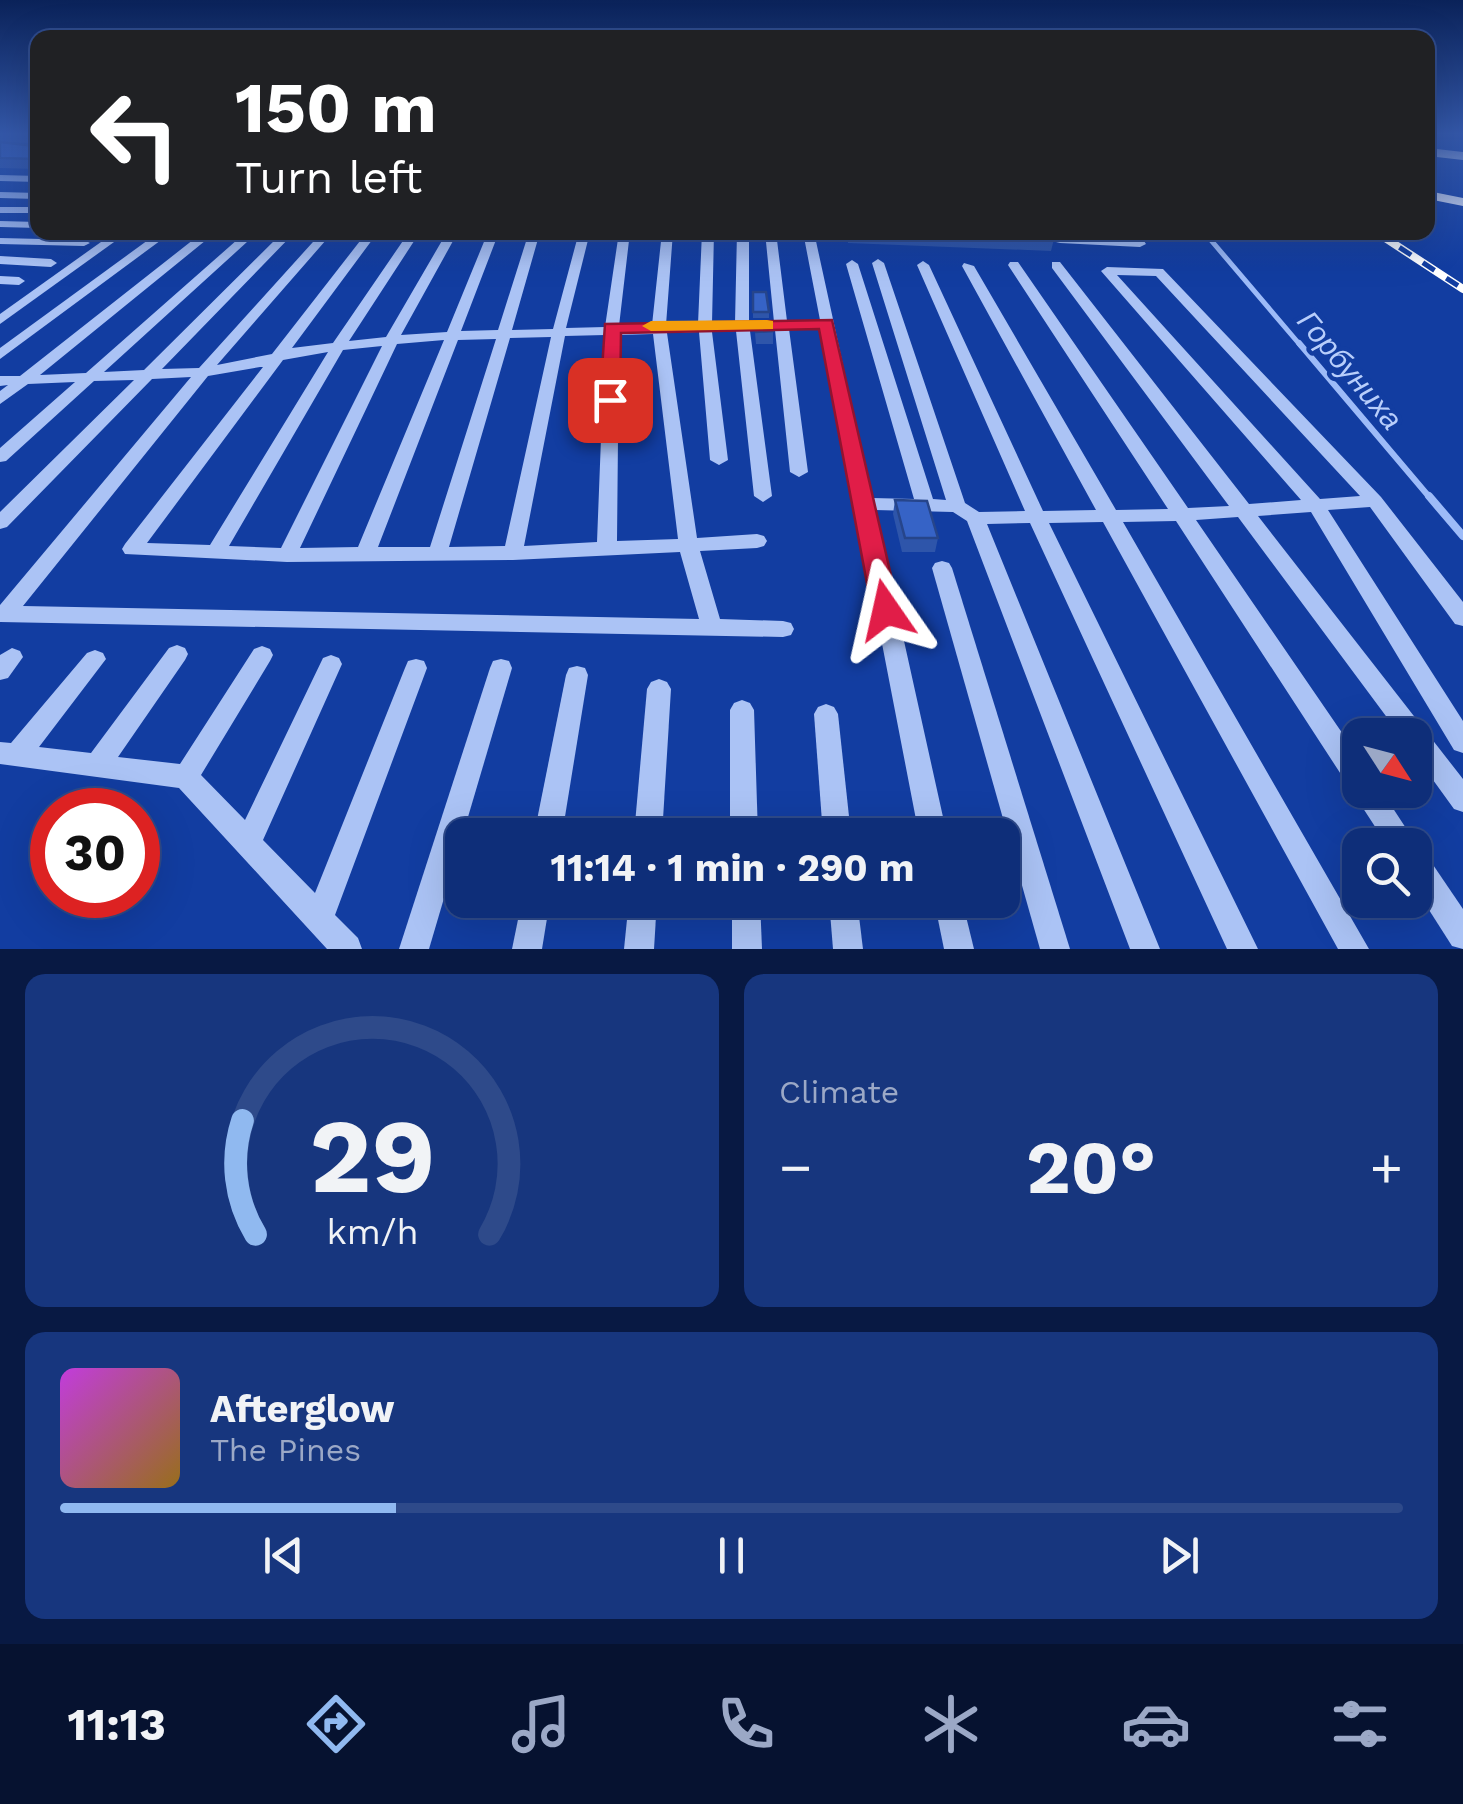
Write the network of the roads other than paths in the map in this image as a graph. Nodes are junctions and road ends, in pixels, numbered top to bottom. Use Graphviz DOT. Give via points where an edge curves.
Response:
graph roads {
  1 [pos="0,195"];
  2 [pos="30,196"];
  3 [pos="0,210"];
  4 [pos="30,210"];
  5 [pos="0,224"];
  6 [pos="30,225"];
  7 [pos="0,240"];
  8 [pos="112,240"];
  9 [pos="156,240"];
  10 [pos="201,240"];
  11 [pos="244,240"];
  12 [pos="282,240"];
  13 [pos="321,240"];
  14 [pos="367,240"];
  15 [pos="410,240"];
  16 [pos="448,240"];
  17 [pos="491,240"];
  18 [pos="533,240"];
  19 [pos="583,240"];
  20 [pos="623,240"];
  21 [pos="667,240"];
  22 [pos="708,240"];
  23 [pos="743,240"];
  24 [pos="771,240"];
  25 [pos="810,240"];
  26 [pos="1099,240"];
  27 [pos="1137,240"];
  28 [pos="84,243"];
  29 [pos="0,260"];
  30 [pos="51,262"];
  31 [pos="878,263"];
  32 [pos="852,264"];
  33 [pos="923,264"];
  34 [pos="1056,265"];
  35 [pos="968,266"];
  36 [pos="1014,266"];
  37 [pos="0,280"];
  38 [pos="19,281"];
  39 [pos="0,320"];
  40 [pos="826,324"];
  41 [pos="742,325"];
  42 [pos="778,325"];
  43 [pos="660,326"];
  44 [pos="705,326"];
  45 [pos="612,328"];
  46 [pos="558,330"];
  47 [pos="504,333"];
  48 [pos="454,335"];
  49 [pos="392,339"];
  50 [pos="339,345"];
  51 [pos="0,355"];
  52 [pos="276,358"];
  53 [pos="203,372"];
  54 [pos="148,375"];
  55 [pos="92,378"];
  56 [pos="0,381"];
  57 [pos="22,381"];
  58 [pos="0,399"];
  59 [pos="0,457"];
  60 [pos="719,460"];
  61 [pos="799,472"];
  62 [pos="762,496"];
  63 [pos="1375,501"];
  64 [pos="865,504"];
  65 [pos="925,504"];
  66 [pos="1317,507"];
  67 [pos="1246,510"];
  68 [pos="966,512"];
  69 [pos="1183,515"];
  70 [pos="1037,518"];
  71 [pos="1106,518"];
  72 [pos="0,524"];
  73 [pos="757,541"];
  74 [pos="607,545"];
  75 [pos="688,545"];
  76 [pos="438,552"];
  77 [pos="214,553"];
  78 [pos="366,553"];
  79 [pos="513,553"];
  80 [pos="286,555"];
  81 [pos="942,568"];
  82 [pos="2,614"];
  83 [pos="1463,618"];
  84 [pos="712,627"];
  85 [pos="782,629"];
  86 [pos="176,654"];
  87 [pos="262,656"];
  88 [pos="94,658"];
  89 [pos="331,664"];
  90 [pos="416,668"];
  91 [pos="501,668"];
  92 [pos="577,675"];
  93 [pos="659,689"];
  94 [pos="742,710"];
  95 [pos="826,714"];
  96 [pos="1401,718"];
  97 [pos="1463,742"];
  98 [pos="1342,753"];
  99 [pos="8,754"];
  100 [pos="1432,760"];
  101 [pos="98,766"];
  102 [pos="186,777"];
  103 [pos="1463,800"];
  104 [pos="551,818"];
  105 [pos="649,818"];
  106 [pos="744,818"];
  107 [pos="835,818"];
  108 [pos="930,818"];
  109 [pos="248,843"];
  110 [pos="1432,888"];
  111 [pos="533,918"];
  112 [pos="642,918"];
  113 [pos="746,918"];
  114 [pos="845,918"];
  115 [pos="952,918"];
  116 [pos="320,919"];
  117 [pos="1463,935"];
  118 [pos="347,949"];
  119 [pos="414,949"];
  120 [pos="527,949"];
  121 [pos="639,949"];
  122 [pos="747,949"];
  123 [pos="848,949"];
  124 [pos="960,949"];
  125 [pos="1055,949"];
  126 [pos="1145,949"];
  127 [pos="1244,949"];
  128 [pos="1354,949"];
  1 -- 2 [label="street"];
  3 -- 4 [label="street"];
  5 -- 6 [label="street"];
  7 -- 28 [label="street"];
  8 -- 39 [label="street"];
  9 -- 51 [label="street"];
  10 -- 57 [label="street"];
  11 -- 55 [label="street"];
  12 -- 54 [label="street"];
  13 -- 53 [label="street"];
  14 -- 52 [label="street"];
  15 -- 50 [label="street"];
  16 -- 49 [label="street"];
  17 -- 48 [label="street"];
  18 -- 47 [label="street"];
  19 -- 46 [label="street"];
  20 -- 45 [label="street"];
  21 -- 43 [label="street"];
  22 -- 44 [label="street"];
  23 -- 41 [label="street"];
  24 -- 42 [label="street"];
  25 -- 40 [label="street"];
  26 -- 27 [label="street"];
  29 -- 30 [label="street"];
  31 -- 68 [label="street"];
  32 -- 65 [label="street"];
  33 -- 70 [label="street"];
  34 -- 67 [label="street"];
  35 -- 71 [label="street"];
  36 -- 69 [label="street"];
  37 -- 38 [label="street"];
  40 -- 42 [label="street"];
  40 -- 64 [label="street"];
  41 -- 42 [label="street"];
  41 -- 44 [label="street"];
  41 -- 62 [label="street"];
  42 -- 61 [label="street"];
  43 -- 44 [label="street"];
  43 -- 45 [label="street"];
  43 -- 75 [label="street"];
  44 -- 60 [label="street"];
  45 -- 46 [label="street"];
  45 -- 74 [label="street"];
  46 -- 47 [label="street"];
  46 -- 79 [label="street"];
  47 -- 48 [label="street"];
  47 -- 76 [label="street"];
  48 -- 49 [label="street"];
  48 -- 78 [label="street"];
  49 -- 50 [label="street"];
  49 -- 80 [label="street"];
  50 -- 52 [label="street"];
  50 -- 77 [label="street"];
  52 -- 53 [label="street"];
  52 -- 77 [label="street" via="132,549"];
  53 -- 54 [label="street"];
  53 -- 82 [label="street"];
  54 -- 55 [label="street"];
  54 -- 72 [label="street"];
  55 -- 57 [label="street"];
  55 -- 59 [label="street"];
  56 -- 57 [label="street"];
  57 -- 58 [label="street"];
  63 -- 66 [label="street"];
  63 -- 66 [label="street" via="1159,272 1107,271"];
  63 -- 83 [label="street"];
  64 -- 65 [label="street"];
  64 -- 108 [label="street"];
  65 -- 68 [label="street"];
  66 -- 67 [label="street"];
  66 -- 97 [label="street"];
  67 -- 69 [label="street"];
  67 -- 96 [label="street"];
  68 -- 70 [label="street"];
  68 -- 126 [label="street"];
  69 -- 71 [label="street"];
  69 -- 98 [label="street"];
  70 -- 71 [label="street"];
  70 -- 127 [label="street"];
  71 -- 128 [label="street"];
  73 -- 75 [label="street"];
  74 -- 75 [label="street"];
  74 -- 79 [label="street"];
  75 -- 84 [label="street"];
  76 -- 78 [label="street"];
  76 -- 79 [label="street"];
  77 -- 80 [label="street"];
  78 -- 80 [label="street"];
  81 -- 125 [label="street"];
  82 -- 84 [label="street"];
  84 -- 85 [label="street"];
  86 -- 101 [label="street"];
  87 -- 102 [label="street"];
  88 -- 99 [label="street"];
  89 -- 109 [label="street"];
  90 -- 116 [label="street"];
  91 -- 119 [label="street"];
  92 -- 104 [label="street"];
  93 -- 105 [label="street"];
  94 -- 106 [label="street"];
  95 -- 107 [label="street"];
  99 -- 101 [label="street"];
  100 -- 103 [label="street"];
  101 -- 102 [label="street"];
  102 -- 109 [label="street"];
  109 -- 116 [label="street"];
  110 -- 117 [label="street"];
  111 -- 120 [label="street"];
  112 -- 121 [label="street"];
  113 -- 122 [label="street"];
  114 -- 123 [label="street"];
  115 -- 124 [label="street"];
  116 -- 118 [label="street"];
}
